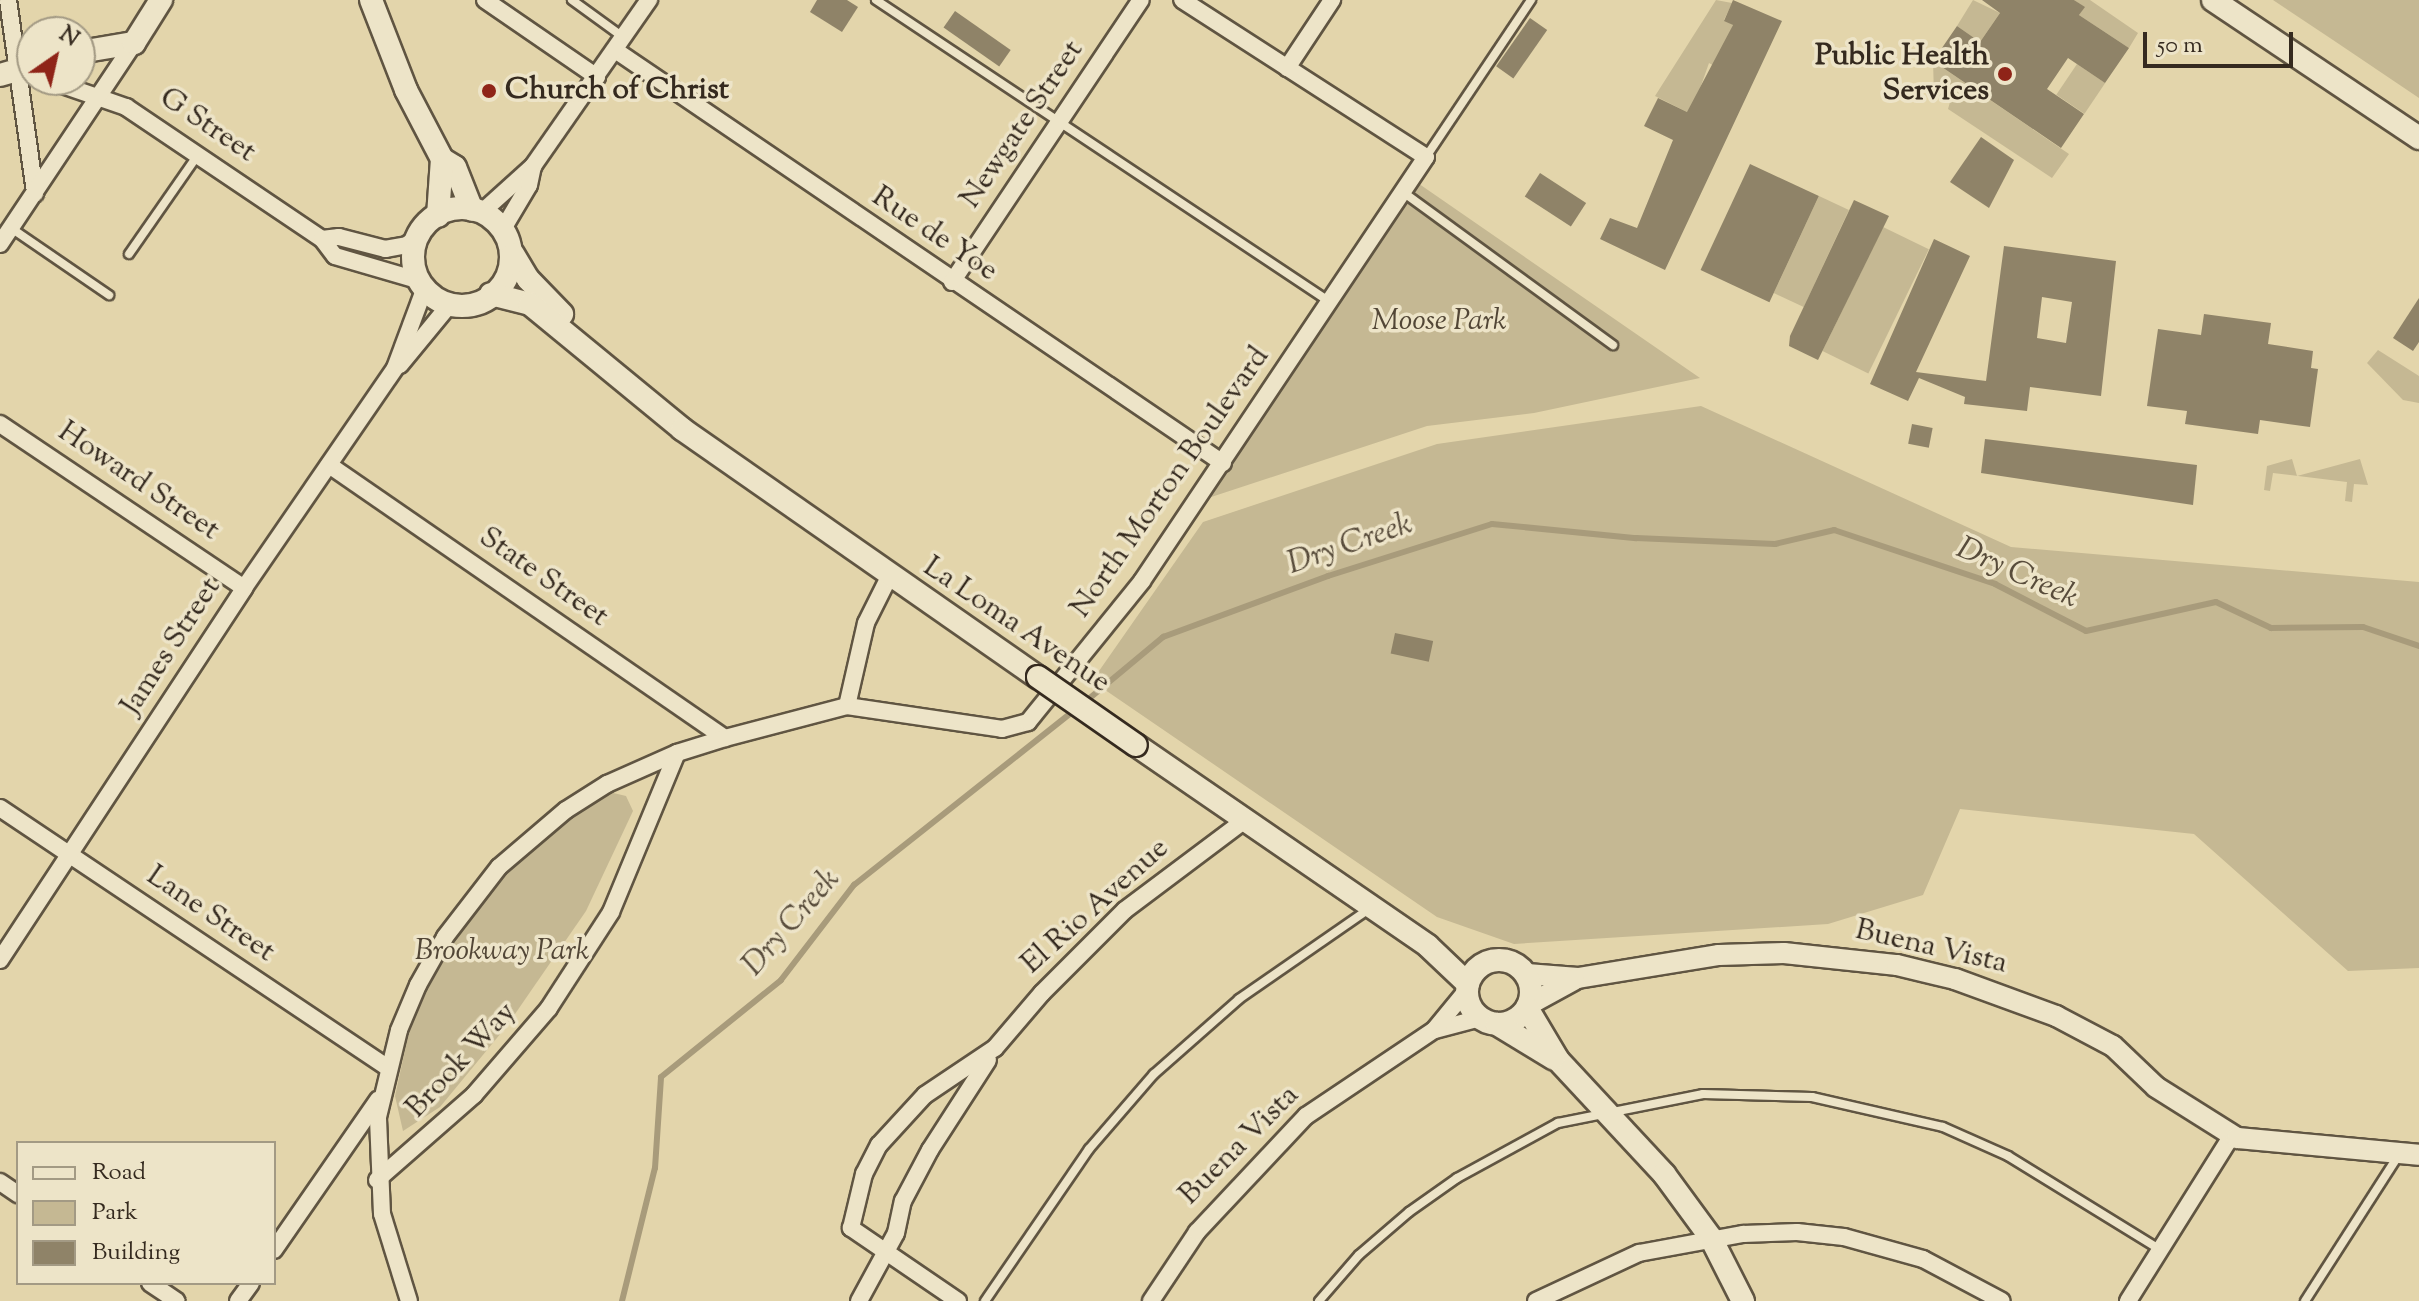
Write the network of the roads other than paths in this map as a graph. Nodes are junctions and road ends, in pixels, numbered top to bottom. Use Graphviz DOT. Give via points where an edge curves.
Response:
graph roads {
  1 [pos="8,0"];
  2 [pos="161,0"];
  3 [pos="371,0"];
  4 [pos="485,0"];
  5 [pos="572,0"];
  6 [pos="649,0"];
  7 [pos="876,0"];
  8 [pos="1141,0"];
  9 [pos="1182,0"];
  10 [pos="1332,0"];
  11 [pos="1531,0"];
  12 [pos="2213,0"];
  13 [pos="134,43"];
  14 [pos="619,43"];
  15 [pos="16,44"];
  16 [pos="96,49"];
  17 [pos="1287,68"];
  18 [pos="597,77"];
  19 [pos="96,94"];
  20 [pos="100,95"];
  21 [pos="24,96"];
  22 [pos="1058,122"];
  23 [pos="2419,138"];
  24 [pos="197,156"];
  25 [pos="1426,157"];
  26 [pos="442,159"];
  27 [pos="533,166"];
  28 [pos="1403,192"];
  29 [pos="35,193"];
  30 [pos="477,211"];
  31 [pos="438,216"];
  32 [pos="11,228"];
  33 [pos="503,229"];
  34 [pos="417,237"];
  35 [pos="322,239"];
  36 [pos="0,244"];
  37 [pos="129,254"];
  38 [pos="513,254"];
  39 [pos="952,282"];
  40 [pos="420,285"];
  41 [pos="491,294"];
  42 [pos="109,295"];
  43 [pos="1330,302"];
  44 [pos="451,303"];
  45 [pos="581,341"];
  46 [pos="1613,345"];
  47 [pos="395,368"];
  48 [pos="0,424"];
  49 [pos="1223,463"];
  50 [pos="329,465"];
  51 [pos="889,577"];
  52 [pos="244,588"];
  53 [pos="847,706"];
  54 [pos="725,738"];
  55 [pos="677,753"];
  56 [pos="0,808"];
  57 [pos="1246,819"];
  58 [pos="71,856"];
  59 [pos="1373,906"];
  60 [pos="1428,946"];
  61 [pos="0,960"];
  62 [pos="1488,961"];
  63 [pos="1527,974"];
  64 [pos="1578,978"];
  65 [pos="1468,987"];
  66 [pos="1529,1006"];
  67 [pos="1488,1021"];
  68 [pos="1434,1030"];
  69 [pos="995,1048"];
  70 [pos="1558,1060"];
  71 [pos="388,1068"];
  72 [pos="383,1093"];
  73 [pos="1602,1110"];
  74 [pos="2232,1135"];
  75 [pos="2410,1154"];
  76 [pos="377,1180"];
  77 [pos="1711,1238"];
  78 [pos="276,1247"];
  79 [pos="2162,1250"];
  80 [pos="886,1251"];
  81 [pos="153,1285"];
  82 [pos="177,1301"];
  83 [pos="409,1301"];
  84 [pos="859,1301"];
  85 [pos="958,1301"];
  86 [pos="985,1301"];
  87 [pos="1151,1301"];
  88 [pos="1319,1301"];
  89 [pos="1536,1301"];
  90 [pos="1743,1301"];
  91 [pos="2002,1301"];
  92 [pos="2128,1301"];
  93 [pos="2305,1301"];
  1 -- 15 [label="street"];
  2 -- 13 [label="main road"];
  3 -- 26 [label="main road" via="406,90"];
  4 -- 18 [label="street"];
  5 -- 14 [label="lane"];
  6 -- 14 [label="street"];
  7 -- 22 [label="lane"];
  8 -- 22 [label="street, Newgate Street"];
  9 -- 17 [label="street"];
  10 -- 17 [label="street"];
  11 -- 25 [label="lane"];
  12 -- 23 [label="main road"];
  13 -- 16 [label="main road"];
  13 -- 20 [label="street"];
  14 -- 18 [label="street"];
  14 -- 39 [label="street, Rue de Yoe"];
  17 -- 25 [label="street"];
  18 -- 27 [label="street"];
  19 -- 20 [label="street, G Street"];
  20 -- 24 [label="street, G Street"];
  20 -- 29 [label="street"];
  21 -- 29 [label="street"];
  22 -- 39 [label="street, Newgate Street"];
  22 -- 43 [label="lane"];
  24 -- 35 [label="street, G Street"];
  24 -- 37 [label="lane"];
  25 -- 28 [label="street, North Morton Boulevard"];
  26 -- 30 [label="main road" via="455,167"];
  26 -- 31 [label="main road"];
  27 -- 30 [label="street"];
  27 -- 33 [label="street" via="529,185"];
  28 -- 43 [label="street, North Morton Boulevard"];
  28 -- 46 [label="lane"];
  29 -- 32 [label="street"];
  30 -- 31 [label="main road"];
  30 -- 33 [label="main road"];
  31 -- 34 [label="main road"];
  32 -- 36 [label="street"];
  32 -- 42 [label="lane"];
  33 -- 38 [label="main road"];
  34 -- 35 [label="street, G Street" via="385,249 339,237"];
  34 -- 40 [label="main road" via="411,266"];
  35 -- 40 [label="street, G Street" via="335,256"];
  38 -- 41 [label="main road" via="508,278"];
  38 -- 45 [label="main road, La Loma Avenue"];
  39 -- 49 [label="street, Rue de Yoe"];
  40 -- 44 [label="main road"];
  40 -- 47 [label="street, James Street"];
  41 -- 44 [label="main road"];
  41 -- 45 [label="main road, La Loma Avenue" via="530,304"];
  43 -- 49 [label="street, North Morton Boulevard"];
  44 -- 47 [label="street, James Street"];
  45 -- 51 [label="main road, La Loma Avenue" via="682,429"];
  47 -- 50 [label="street, James Street"];
  48 -- 52 [label="street, Howard Street"];
  49 -- 53 [label="street, North Morton Boulevard" via="1142,581 1028,722 1002,729"];
  50 -- 52 [label="street, James Street"];
  50 -- 54 [label="street, State Street"];
  51 -- 53 [label="street" via="866,623"];
  51 -- 57 [label="main road, La Loma Avenue, bridge"];
  52 -- 58 [label="street, James Street"];
  53 -- 54 [label="street, North Morton Boulevard"];
  54 -- 55 [label="street, North Morton Boulevard"];
  55 -- 71 [label="street, North Morton Boulevard" via="607,784 566,810 499,867 445,937 418,985"];
  55 -- 76 [label="street, Brook Way" via="617,899 549,1008 474,1095"];
  56 -- 58 [label="street, Lane Street"];
  57 -- 59 [label="main road, La Loma Avenue"];
  57 -- 69 [label="street, El Rio Avenue" via="1125,910"];
  58 -- 61 [label="street, James Street"];
  58 -- 71 [label="street, Lane Street"];
  59 -- 60 [label="main road, La Loma Avenue"];
  59 -- 86 [label="lane" via="1239,999 1154,1074 1089,1149"];
  60 -- 62 [label="main road, La Loma Avenue"];
  60 -- 65 [label="main road, La Loma Avenue"];
  62 -- 63 [label="main road" via="1511,961"];
  62 -- 65 [label="main road"];
  63 -- 64 [label="street, Buena Vista"];
  63 -- 66 [label="main road"];
  64 -- 66 [label="street, Buena Vista"];
  64 -- 74 [label="street, Buena Vista" via="1681,959 1784,953 1897,965 1955,979 2056,1016 2113,1046 2156,1087"];
  65 -- 67 [label="main road" via="1471,1007"];
  65 -- 68 [label="street, Buena Vista"];
  66 -- 67 [label="main road" via="1517,1020"];
  66 -- 70 [label="main road"];
  67 -- 68 [label="street, Buena Vista"];
  67 -- 70 [label="main road"];
  68 -- 87 [label="street, Buena Vista" via="1306,1116 1197,1232"];
  69 -- 80 [label="street, El Rio Avenue" via="930,1150 903,1201"];
  69 -- 80 [label="street, El Rio Avenue" via="925,1095 879,1145 864,1174 851,1228"];
  70 -- 73 [label="main road"];
  71 -- 72 [label="street, North Morton Boulevard"];
  72 -- 76 [label="street, North Morton Boulevard" via="376,1136"];
  72 -- 78 [label="street"];
  73 -- 77 [label="main road" via="1664,1174"];
  73 -- 79 [label="lane" via="1748,1091 1883,1110 1943,1127 2008,1156"];
  73 -- 88 [label="lane" via="1558,1123 1457,1178 1359,1255"];
  74 -- 75 [label="street"];
  74 -- 79 [label="street"];
  75 -- 93 [label="lane"];
  76 -- 83 [label="street, North Morton Boulevard"];
  77 -- 89 [label="street" via="1606,1265"];
  77 -- 90 [label="main road"];
  77 -- 91 [label="street" via="1797,1232 1844,1237 1923,1259"];
  79 -- 92 [label="street"];
  80 -- 84 [label="street, El Rio Avenue"];
  80 -- 85 [label="street"];
  81 -- 82 [label="street"];
}
